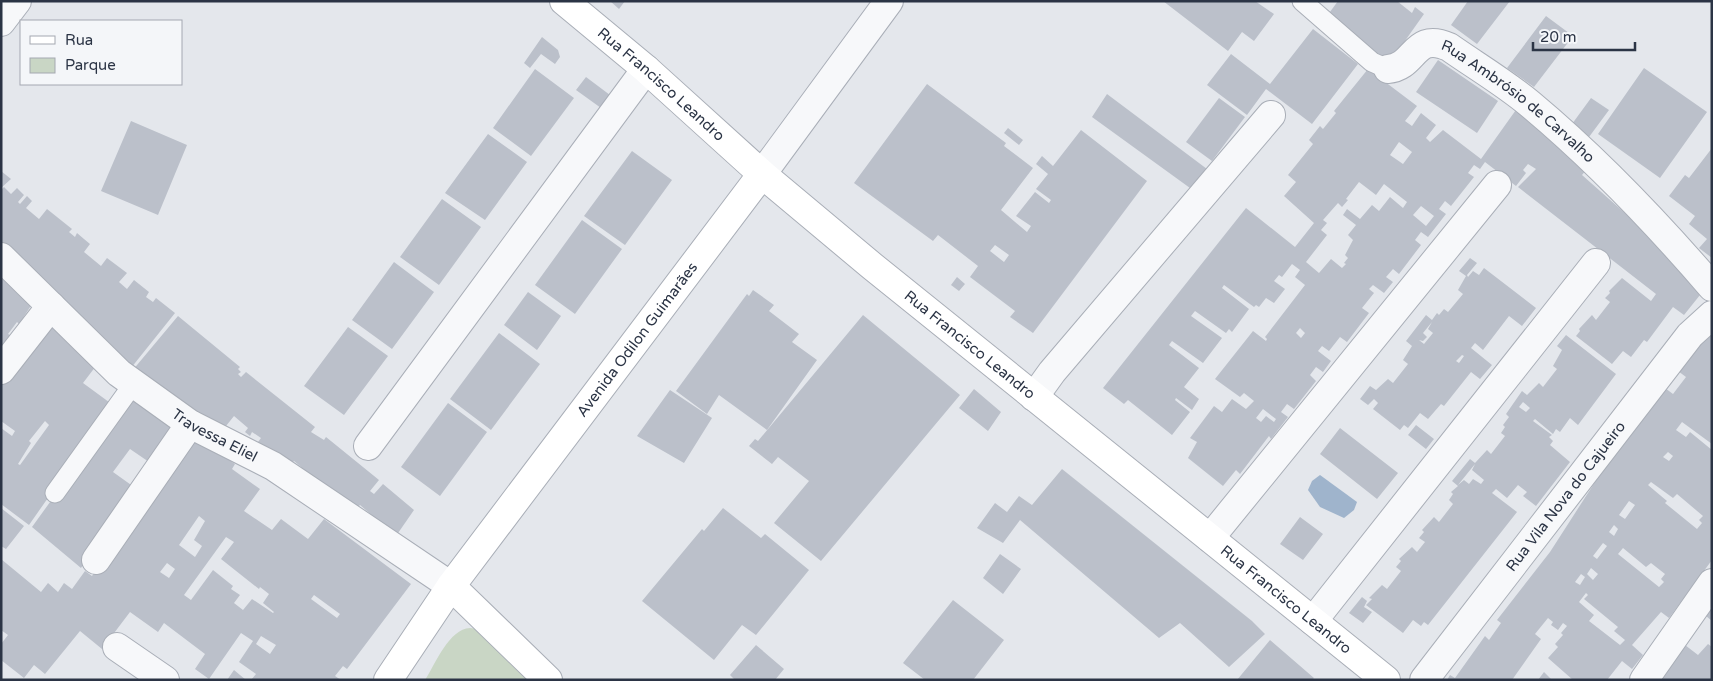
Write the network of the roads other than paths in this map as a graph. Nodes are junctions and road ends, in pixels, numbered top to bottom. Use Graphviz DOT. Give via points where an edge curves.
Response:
graph roads {
  1 [pos="17,1"];
  2 [pos="564,1"];
  3 [pos="889,1"];
  4 [pos="1302,1"];
  5 [pos="1,22"];
  6 [pos="646,69"];
  7 [pos="1388,70"];
  8 [pos="1271,114"];
  9 [pos="762,174"];
  10 [pos="1497,185"];
  11 [pos="1,257"];
  12 [pos="1596,263"];
  13 [pos="1712,287"];
  14 [pos="51,306"];
  15 [pos="1712,314"];
  16 [pos="1,370"];
  17 [pos="134,383"];
  18 [pos="1034,397"];
  19 [pos="190,424"];
  20 [pos="368,446"];
  21 [pos="55,493"];
  22 [pos="1210,538"];
  23 [pos="96,560"];
  24 [pos="1712,582"];
  25 [pos="450,586"];
  26 [pos="1313,621"];
  27 [pos="117,647"];
  28 [pos="165,680"];
  29 [pos="388,680"];
  30 [pos="548,680"];
  31 [pos="1386,680"];
  32 [pos="1424,680"];
  33 [pos="1644,680"];
  1 -- 5 [label="street"];
  2 -- 6 [label="main road, Rua Francisco Leandro"];
  3 -- 9 [label="street, Avenida Odilon Guimarães"];
  4 -- 7 [label="lane, Rua Ambrósio de Carvalho" via="1372,62"];
  6 -- 9 [label="main road, Rua Francisco Leandro"];
  6 -- 20 [label="street"];
  7 -- 13 [label="street, Rua Ambrósio de Carvalho" via="1396,69 1426,43 1435,41 1449,47 1529,103 1591,158"];
  8 -- 18 [label="street" via="1058,364"];
  9 -- 18 [label="main road, Rua Francisco Leandro"];
  9 -- 25 [label="main road, Avenida Odilon Guimarães"];
  10 -- 22 [label="street"];
  11 -- 14 [label="street, Travessa Eliel"];
  12 -- 26 [label="street"];
  14 -- 16 [label="street"];
  14 -- 17 [label="street, Travessa Eliel" via="119,373"];
  15 -- 32 [label="street, Rua Vila Nova do Cajueiro" via="1684,343"];
  17 -- 19 [label="street, Travessa Eliel"];
  17 -- 21 [label="lane"];
  18 -- 22 [label="main road, Rua Francisco Leandro"];
  19 -- 23 [label="street"];
  19 -- 25 [label="street, Travessa Eliel" via="273,466"];
  22 -- 26 [label="main road, Rua Francisco Leandro"];
  24 -- 33 [label="street"];
  25 -- 29 [label="main road, Avenida Odilon Guimarães"];
  25 -- 30 [label="main road"];
  26 -- 31 [label="main road, Rua Francisco Leandro"];
  27 -- 28 [label="street"];
}
